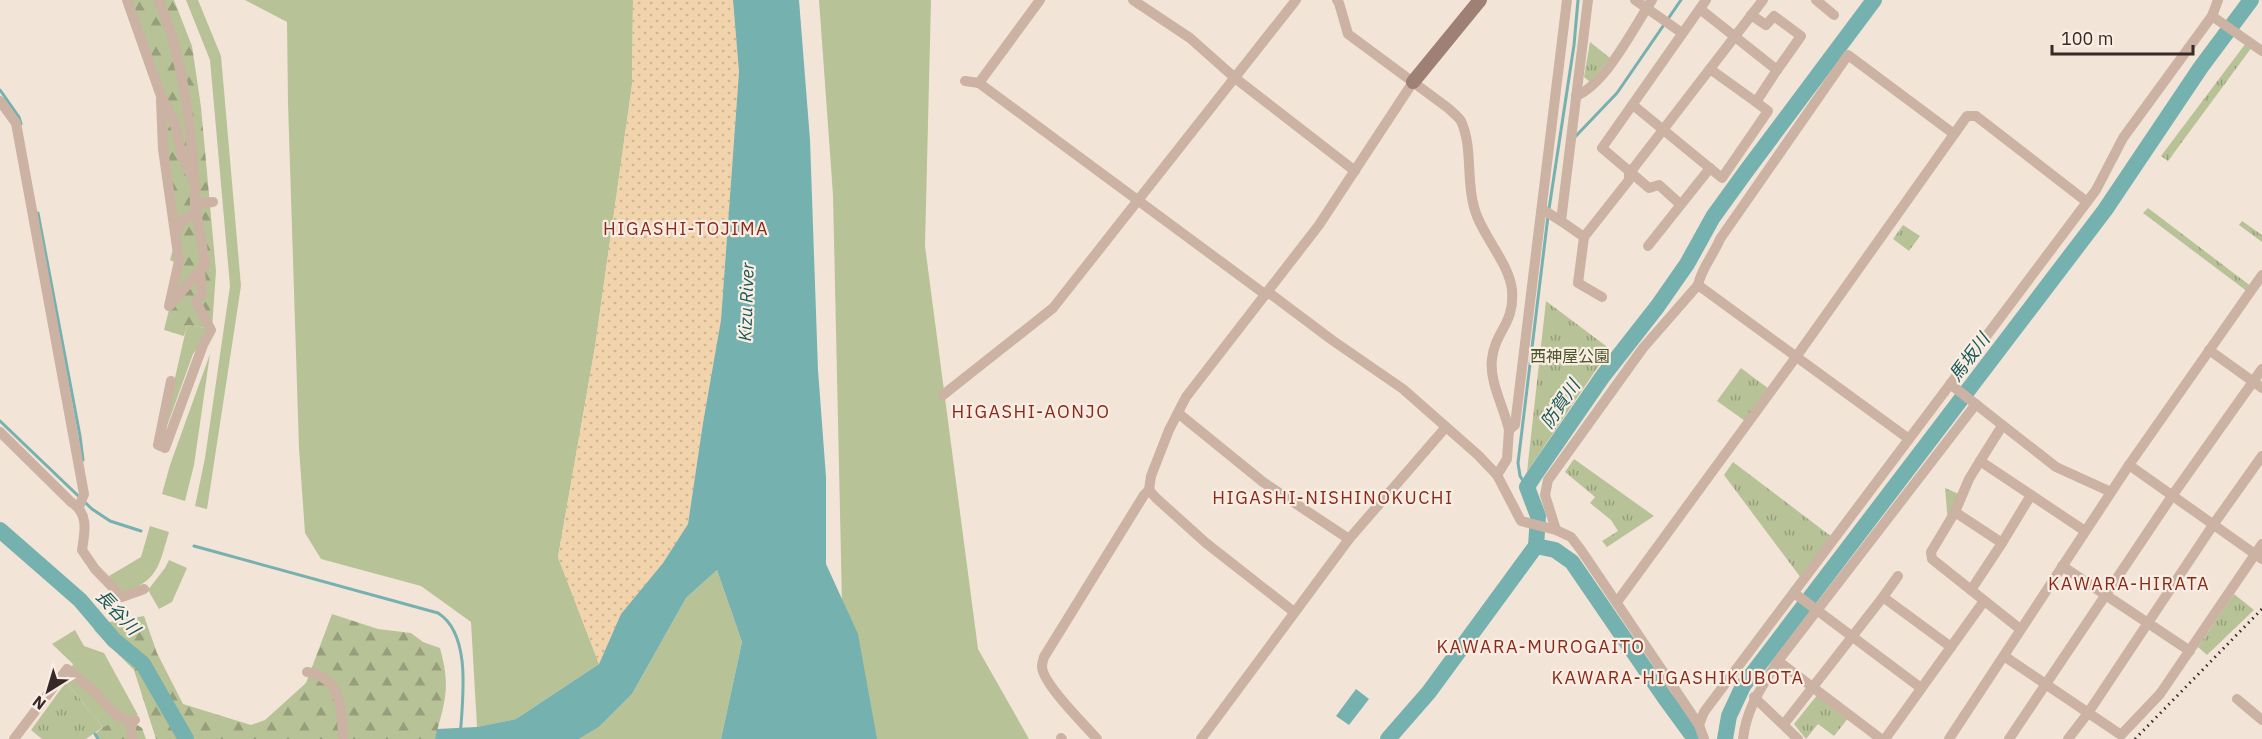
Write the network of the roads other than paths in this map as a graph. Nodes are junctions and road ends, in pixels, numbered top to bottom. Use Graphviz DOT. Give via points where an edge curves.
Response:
graph roads {
  1 [pos="127,0"];
  2 [pos="158,0"];
  3 [pos="1040,0"];
  4 [pos="1132,0"];
  5 [pos="1296,0"];
  6 [pos="1337,0"];
  7 [pos="1480,0"];
  8 [pos="1567,0"];
  9 [pos="1588,0"];
  10 [pos="1635,0"];
  11 [pos="1762,0"];
  12 [pos="1816,0"];
  13 [pos="2218,0"];
  14 [pos="1649,4"];
  15 [pos="1703,5"];
  16 [pos="1751,15"];
  17 [pos="1834,15"];
  18 [pos="2212,15"];
  19 [pos="1682,33"];
  20 [pos="1735,36"];
  21 [pos="2262,51"];
  22 [pos="1710,69"];
  23 [pos="1777,70"];
  24 [pos="1235,78"];
  25 [pos="964,81"];
  26 [pos="1413,82"];
  27 [pos="979,83"];
  28 [pos="161,96"];
  29 [pos="1576,96"];
  30 [pos="0,101"];
  31 [pos="1756,102"];
  32 [pos="1633,105"];
  33 [pos="1663,129"];
  34 [pos="1954,134"];
  35 [pos="1710,168"];
  36 [pos="1355,171"];
  37 [pos="1630,172"];
  38 [pos="195,184"];
  39 [pos="213,202"];
  40 [pos="1138,202"];
  41 [pos="2087,202"];
  42 [pos="1680,204"];
  43 [pos="196,208"];
  44 [pos="1542,209"];
  45 [pos="1561,221"];
  46 [pos="175,234"];
  47 [pos="1584,237"];
  48 [pos="1648,246"];
  49 [pos="200,270"];
  50 [pos="2262,275"];
  51 [pos="1698,285"];
  52 [pos="1267,293"];
  53 [pos="1602,297"];
  54 [pos="2209,351"];
  55 [pos="1796,357"];
  56 [pos="2262,369"];
  57 [pos="171,381"];
  58 [pos="1952,385"];
  59 [pos="2257,385"];
  60 [pos="943,395"];
  61 [pos="1973,401"];
  62 [pos="1178,413"];
  63 [pos="2002,426"];
  64 [pos="1446,427"];
  65 [pos="1509,430"];
  66 [pos="0,432"];
  67 [pos="1909,439"];
  68 [pos="2262,456"];
  69 [pos="1980,461"];
  70 [pos="2129,465"];
  71 [pos="1497,476"];
  72 [pos="1149,490"];
  73 [pos="2111,492"];
  74 [pos="2031,495"];
  75 [pos="2172,495"];
  76 [pos="79,507"];
  77 [pos="1955,512"];
  78 [pos="2213,525"];
  79 [pos="1552,529"];
  80 [pos="2085,531"];
  81 [pos="1349,540"];
  82 [pos="2002,543"];
  83 [pos="2262,544"];
  84 [pos="2258,557"];
  85 [pos="2062,566"];
  86 [pos="1898,576"];
  87 [pos="144,590"];
  88 [pos="1971,590"];
  89 [pos="1797,595"];
  90 [pos="2105,595"];
  91 [pos="1882,597"];
  92 [pos="1984,601"];
  93 [pos="1617,602"];
  94 [pos="1814,608"];
  95 [pos="1294,612"];
  96 [pos="2147,623"];
  97 [pos="2020,629"];
  98 [pos="1852,636"];
  99 [pos="1951,647"];
  100 [pos="2190,651"];
  101 [pos="2004,656"];
  102 [pos="1778,661"];
  103 [pos="307,672"];
  104 [pos="2045,684"];
  105 [pos="1812,687"];
  106 [pos="1921,688"];
  107 [pos="1754,698"];
  108 [pos="2236,699"];
  109 [pos="2088,713"];
  110 [pos="2262,720"];
  111 [pos="1784,724"];
  112 [pos="1699,725"];
  113 [pos="14,739"];
  114 [pos="132,739"];
  115 [pos="343,739"];
  116 [pos="1097,739"];
  117 [pos="1201,739"];
  118 [pos="1704,739"];
  119 [pos="1743,739"];
  120 [pos="1798,739"];
  121 [pos="1883,739"];
  122 [pos="1949,739"];
  123 [pos="2009,739"];
  124 [pos="2068,739"];
  1 -- 28 [label="street"];
  2 -- 38 [label="street" via="177,51"];
  3 -- 27 [label="street"];
  4 -- 24 [label="street" via="1190,38"];
  5 -- 24 [label="street"];
  6 -- 26 [label="street" via="1348,34"];
  7 -- 26 [label="street"];
  8 -- 44 [label="street"];
  9 -- 29 [label="street"];
  10 -- 14 [label="street"];
  11 -- 16 [label="street"];
  12 -- 17 [label="street"];
  13 -- 18 [label="street"];
  14 -- 19 [label="street"];
  14 -- 29 [label="street" via="1612,63 1585,92"];
  15 -- 19 [label="street"];
  15 -- 20 [label="street"];
  16 -- 20 [label="street"];
  16 -- 23 [label="street" via="1766,25 1774,16 1801,36"];
  18 -- 21 [label="street"];
  18 -- 41 [label="street" via="2123,138"];
  19 -- 32 [label="street"];
  20 -- 22 [label="street"];
  20 -- 23 [label="street"];
  22 -- 31 [label="street"];
  22 -- 33 [label="street"];
  23 -- 31 [label="street"];
  24 -- 36 [label="street"];
  24 -- 40 [label="street"];
  25 -- 27 [label="street"];
  26 -- 36 [label="street"];
  26 -- 65 [label="street" via="1460,120 1474,208 1512,287 1512,308 1491,360"];
  27 -- 40 [label="street"];
  28 -- 38 [label="street" via="174,121 182,156"];
  28 -- 46 [label="street" via="163,149"];
  29 -- 45 [label="street"];
  30 -- 76 [label="street" via="16,123 84,495"];
  31 -- 35 [label="street" via="1768,111 1722,178"];
  32 -- 33 [label="street"];
  32 -- 37 [label="street" via="1602,148"];
  33 -- 35 [label="street"];
  33 -- 37 [label="street"];
  34 -- 41 [label="street" via="1966,116 1976,116"];
  34 -- 51 [label="street" via="1848,55 1720,239"];
  34 -- 55 [label="street"];
  35 -- 42 [label="street"];
  36 -- 52 [label="street"];
  37 -- 42 [label="street" via="1649,188 1659,185"];
  37 -- 47 [label="street" via="1629,180"];
  38 -- 43 [label="street"];
  39 -- 43 [label="street"];
  40 -- 52 [label="street"];
  40 -- 60 [label="street" via="1053,308"];
  41 -- 58 [label="street"];
  42 -- 48 [label="street"];
  43 -- 46 [label="street" via="181,220"];
  43 -- 49 [label="street" via="205,264"];
  44 -- 45 [label="street"];
  44 -- 65 [label="street" via="1515,425"];
  45 -- 47 [label="street"];
  46 -- 49 [label="street" via="179,261 169,306"];
  47 -- 53 [label="street" via="1578,283"];
  49 -- 57 [label="street" via="202,294 196,302 211,330 165,448 158,445"];
  50 -- 54 [label="street"];
  51 -- 55 [label="street"];
  51 -- 79 [label="street" via="1643,348 1548,480 1545,495"];
  52 -- 62 [label="street" via="1186,397"];
  52 -- 64 [label="street" via="1403,389"];
  54 -- 59 [label="street"];
  54 -- 70 [label="street"];
  55 -- 67 [label="street"];
  55 -- 93 [label="street"];
  56 -- 59 [label="street"];
  58 -- 61 [label="street"];
  58 -- 67 [label="street"];
  59 -- 75 [label="street"];
  61 -- 63 [label="street"];
  61 -- 94 [label="street"];
  62 -- 72 [label="street" via="1151,476"];
  62 -- 81 [label="street" via="1263,482"];
  63 -- 69 [label="street"];
  63 -- 73 [label="street" via="2056,467"];
  64 -- 71 [label="street"];
  64 -- 81 [label="street"];
  65 -- 71 [label="street" via="1507,459"];
  66 -- 76 [label="street"];
  67 -- 89 [label="street"];
  68 -- 78 [label="street"];
  69 -- 74 [label="street"];
  69 -- 77 [label="street"];
  70 -- 73 [label="street"];
  70 -- 75 [label="street"];
  71 -- 79 [label="street" via="1521,521"];
  72 -- 95 [label="street" via="1206,543"];
  72 -- 116 [label="street" via="1044,657 1042,667 1048,681"];
  73 -- 80 [label="street"];
  74 -- 80 [label="street"];
  74 -- 82 [label="street"];
  75 -- 78 [label="street"];
  75 -- 90 [label="street"];
  76 -- 87 [label="street" via="86,525 82,549 95,568 122,597"];
  77 -- 82 [label="street"];
  77 -- 88 [label="street" via="1931,552 1932,559"];
  78 -- 84 [label="street"];
  78 -- 96 [label="street"];
  79 -- 93 [label="street" via="1571,537"];
  80 -- 85 [label="street"];
  81 -- 95 [label="street"];
  82 -- 88 [label="street"];
  83 -- 84 [label="street"];
  84 -- 100 [label="street"];
  85 -- 90 [label="street"];
  85 -- 97 [label="street"];
  86 -- 91 [label="street"];
  88 -- 92 [label="street"];
  89 -- 94 [label="street"];
  89 -- 112 [label="street" via="1704,712"];
  90 -- 96 [label="street"];
  90 -- 104 [label="street"];
  91 -- 98 [label="street"];
  91 -- 99 [label="street"];
  92 -- 97 [label="street"];
  92 -- 99 [label="street"];
  93 -- 112 [label="street"];
  94 -- 98 [label="street"];
  94 -- 102 [label="street"];
  95 -- 117 [label="street"];
  96 -- 100 [label="street"];
  96 -- 109 [label="street"];
  97 -- 101 [label="street"];
  98 -- 105 [label="street"];
  98 -- 106 [label="street"];
  99 -- 106 [label="street"];
  100 -- 109 [label="street" via="2160,694 2121,735"];
  101 -- 104 [label="street"];
  101 -- 122 [label="street"];
  102 -- 105 [label="street"];
  102 -- 107 [label="street"];
  103 -- 115 [label="street" via="320,674 336,691"];
  104 -- 109 [label="street"];
  104 -- 123 [label="street"];
  105 -- 111 [label="street"];
  105 -- 121 [label="street"];
  106 -- 121 [label="street"];
  107 -- 111 [label="street"];
  107 -- 119 [label="street"];
  108 -- 110 [label="street"];
  109 -- 124 [label="street"];
  111 -- 120 [label="street"];
  112 -- 118 [label="street"];
  113 -- 114 [label="street" via="67,669 116,714 132,721"];
}
